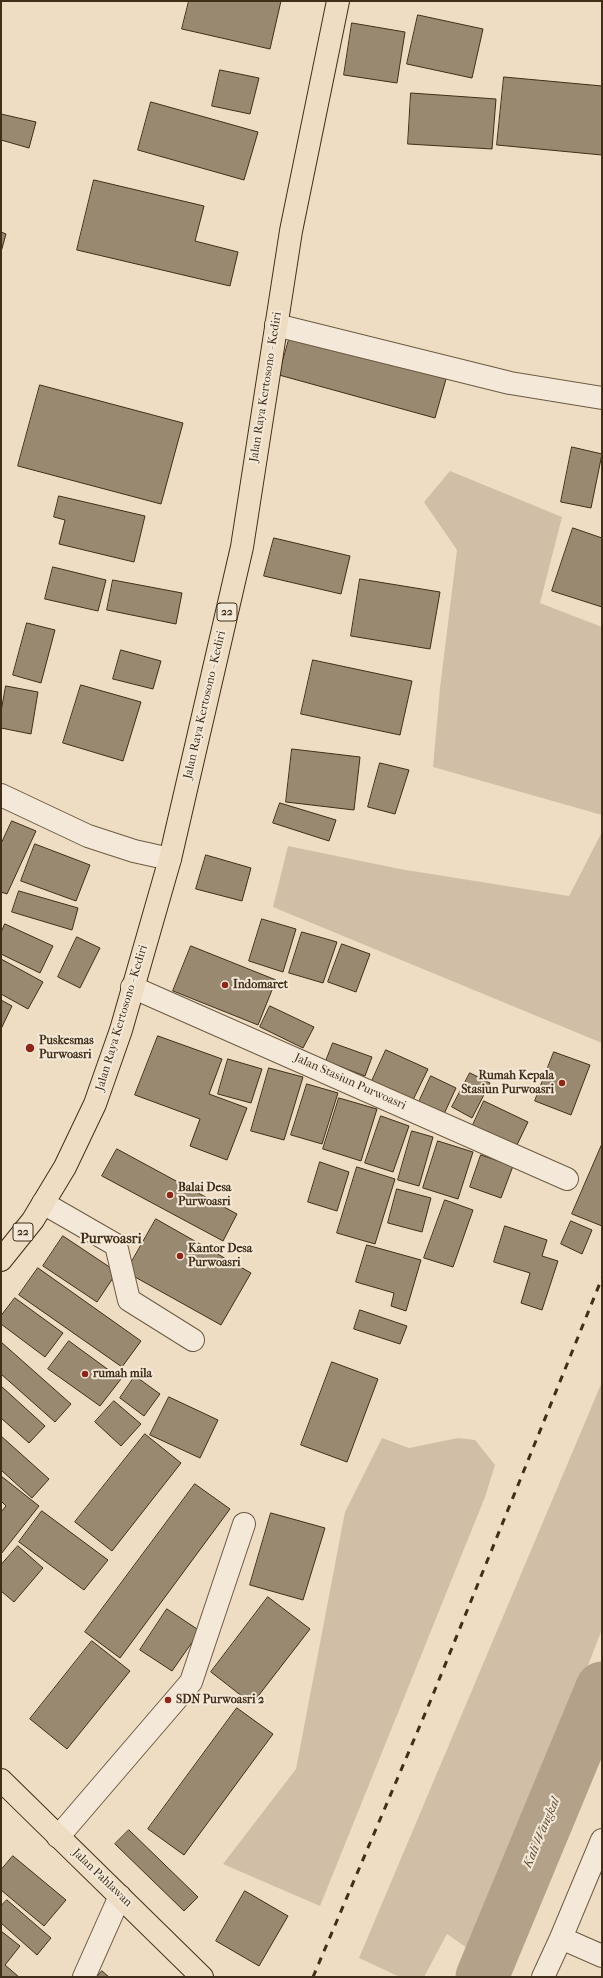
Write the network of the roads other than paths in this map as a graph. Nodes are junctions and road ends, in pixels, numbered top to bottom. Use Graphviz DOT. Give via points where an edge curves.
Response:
graph roads {
  1 [pos="338,1"];
  2 [pos="276,325"];
  3 [pos="602,398"];
  4 [pos="1,795"];
  5 [pos="170,859"];
  6 [pos="132,987"];
  7 [pos="567,1179"];
  8 [pos="43,1203"];
  9 [pos="1,1260"];
  10 [pos="193,1340"];
  11 [pos="244,1524"];
  12 [pos="1,1780"];
  13 [pos="58,1837"];
  14 [pos="602,1840"];
  15 [pos="120,1896"];
  16 [pos="562,1938"];
  17 [pos="602,1956"];
  18 [pos="84,1977"];
  19 [pos="202,1977"];
  20 [pos="543,1977"];
  1 -- 2 [label="main road, Jalan Raya Kertosono - Kediri / 22" via="291,231"];
  2 -- 3 [label="street" via="510,383"];
  2 -- 5 [label="main road, Jalan Raya Kertosono - Kediri / 22" via="242,547"];
  4 -- 5 [label="street" via="88,836"];
  5 -- 6 [label="main road, Jalan Raya Kertosono - Kediri / 22"];
  6 -- 7 [label="street, Jalan Stasiun Purwoasri"];
  6 -- 8 [label="main road, Jalan Raya Kertosono - Kediri / 22" via="121,1030 95,1104 65,1167"];
  8 -- 9 [label="main road, Jalan Raya Kertosono - Kediri / 22" via="33,1220"];
  8 -- 10 [label="street" via="116,1245 129,1300"];
  11 -- 13 [label="street" via="191,1682"];
  12 -- 13 [label="main road, Jalan Pahlawan"];
  13 -- 15 [label="main road, Jalan Pahlawan"];
  14 -- 16 [label="street"];
  15 -- 18 [label="street"];
  15 -- 19 [label="main road, Jalan Pahlawan"];
  16 -- 17 [label="street"];
  16 -- 20 [label="street"];
}
